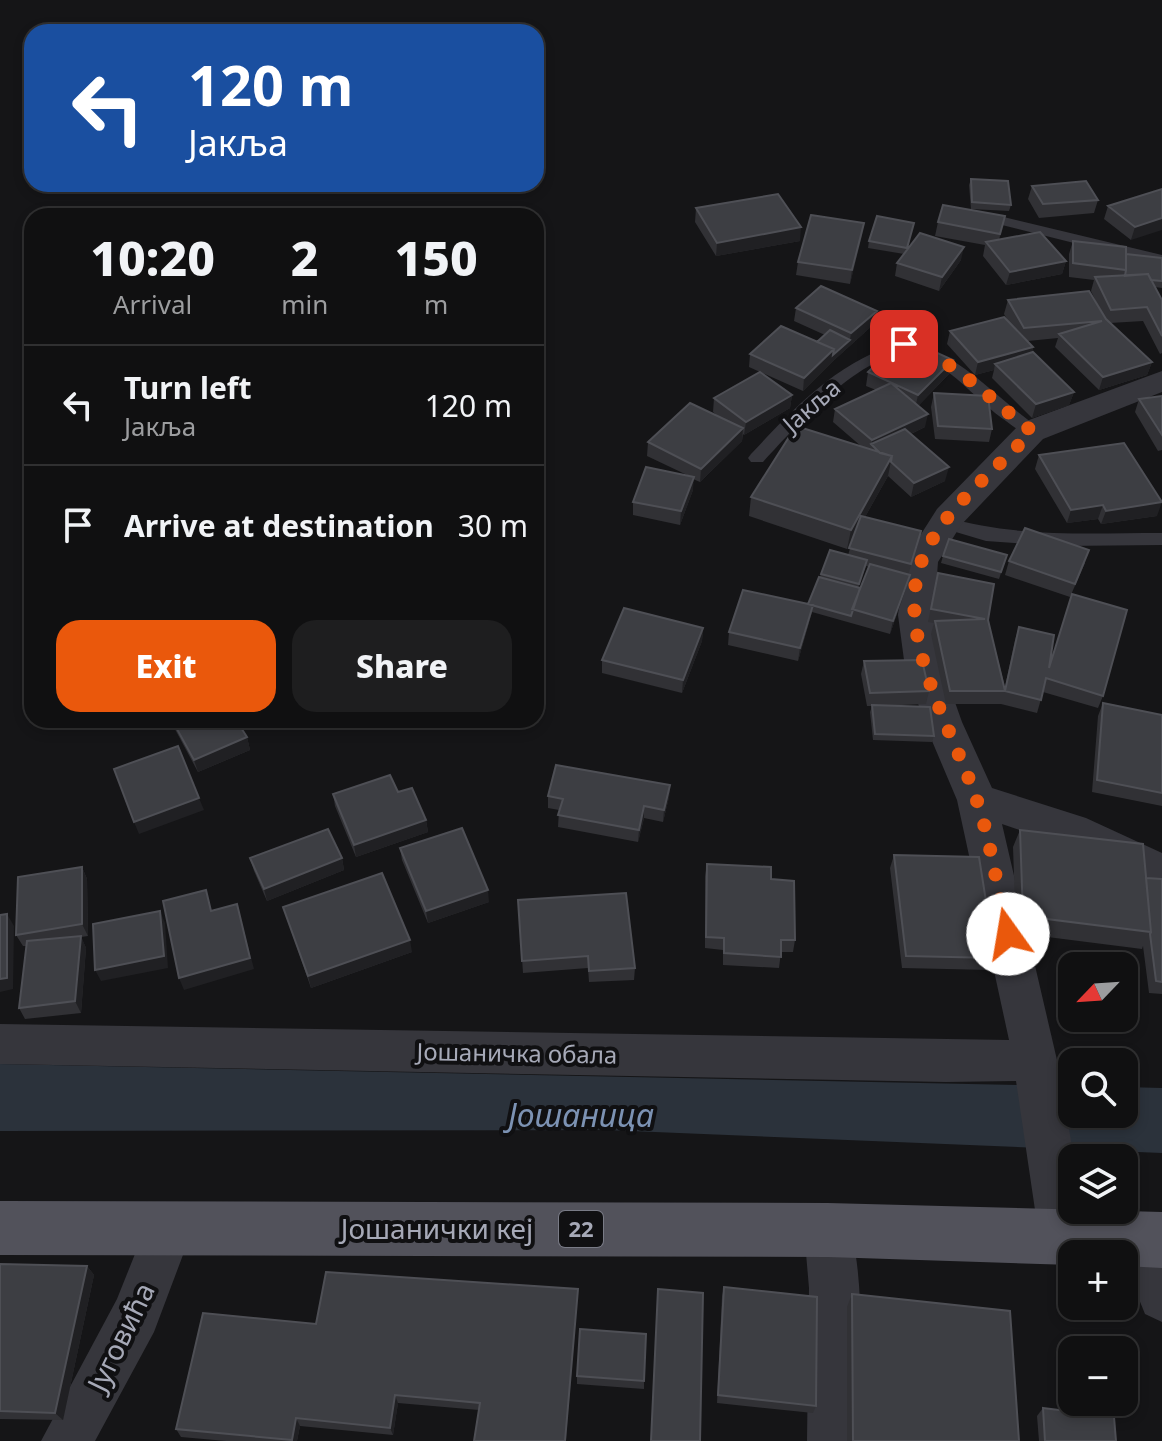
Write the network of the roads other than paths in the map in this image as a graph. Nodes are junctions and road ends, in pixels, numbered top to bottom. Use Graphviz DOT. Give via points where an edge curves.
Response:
graph roads {
  1 [pos="963,210"];
  2 [pos="1162,260"];
  3 [pos="1162,381"];
  4 [pos="1032,431"];
  5 [pos="757,458"];
  6 [pos="945,523"];
  7 [pos="1162,539"];
  8 [pos="977,800"];
  9 [pos="1162,873"];
  10 [pos="0,1044"];
  11 [pos="1035,1067"];
  12 [pos="1058,1200"];
  13 [pos="1058,1212"];
  14 [pos="1099,1224"];
  15 [pos="0,1228"];
  16 [pos="828,1230"];
  17 [pos="168,1231"];
  18 [pos="1151,1240"];
  19 [pos="1162,1297"];
  20 [pos="67,1441"];
  21 [pos="833,1441"];
  1 -- 2 [label="lane"];
  3 -- 4 [label="street"];
  4 -- 5 [label="lane, Јакља" via="944,362 904,344 883,351 843,378 794,418"];
  4 -- 6 [label="street"];
  6 -- 7 [label="lane" via="986,535"];
  6 -- 8 [label="street" via="921,561 916,615 922,660"];
  8 -- 9 [label="street" via="1058,823"];
  8 -- 11 [label="street"];
  10 -- 11 [label="street, Јошаничка обала"];
  11 -- 12 [label="street"];
  13 -- 16 [label="main road, Јошанички кеј / 22"];
  14 -- 18 [label="main road, Јошанички кеј / 22"];
  15 -- 17 [label="main road, Јошанички кеј / 22"];
  16 -- 17 [label="main road, Јошанички кеј / 22"];
  16 -- 21 [label="street" via="834,1288"];
  17 -- 20 [label="street, Југовића" via="136,1314"];
  18 -- 19 [label="street"];
}
